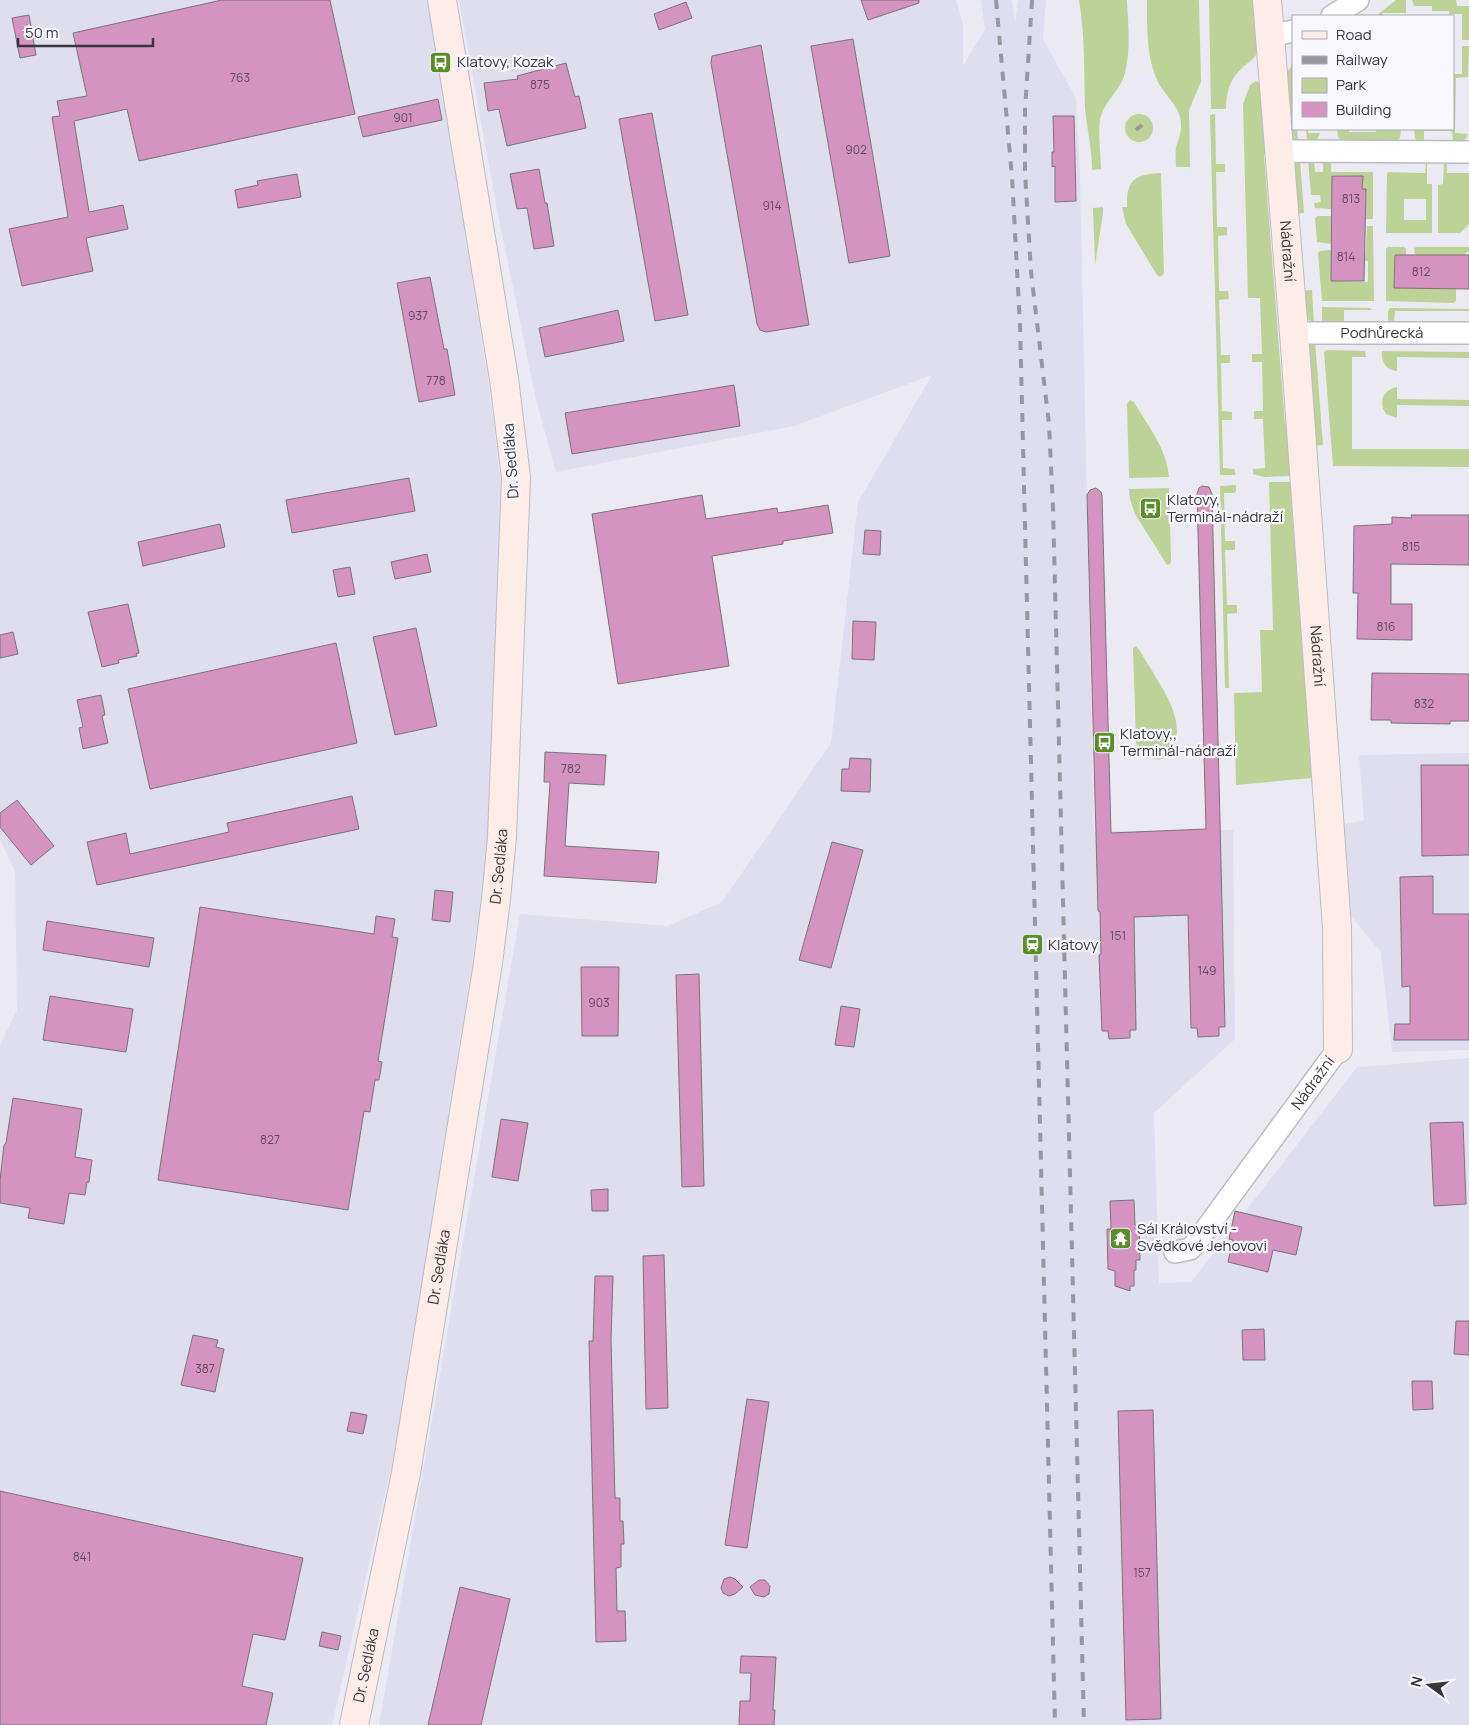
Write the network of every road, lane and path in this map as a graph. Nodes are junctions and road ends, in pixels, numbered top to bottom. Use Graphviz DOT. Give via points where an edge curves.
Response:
graph roads {
  1 [pos="442,0"];
  2 [pos="1268,0"];
  3 [pos="1358,0"];
  4 [pos="1334,15"];
  5 [pos="1281,33"];
  6 [pos="1469,152"];
  7 [pos="1279,153"];
  8 [pos="1294,332"];
  9 [pos="1469,333"];
  10 [pos="1338,1049"];
  11 [pos="1175,1252"];
  12 [pos="354,1725"];
  1 -- 12 [label="street, Dr. Sedláka" via="504,379 516,477 502,837 488,963 406,1473"];
  2 -- 5 [label="street, Nádražní"];
  3 -- 4 [label="street"];
  5 -- 7 [label="street, Nádražní"];
  6 -- 7 [label="street"];
  7 -- 8 [label="street, Nádražní"];
  8 -- 9 [label="street, Podhůrecká"];
  8 -- 10 [label="street, Nádražní" via="1337,928"];
  10 -- 11 [label="street, Nádražní" via="1195,1244 1190,1249"];
}
